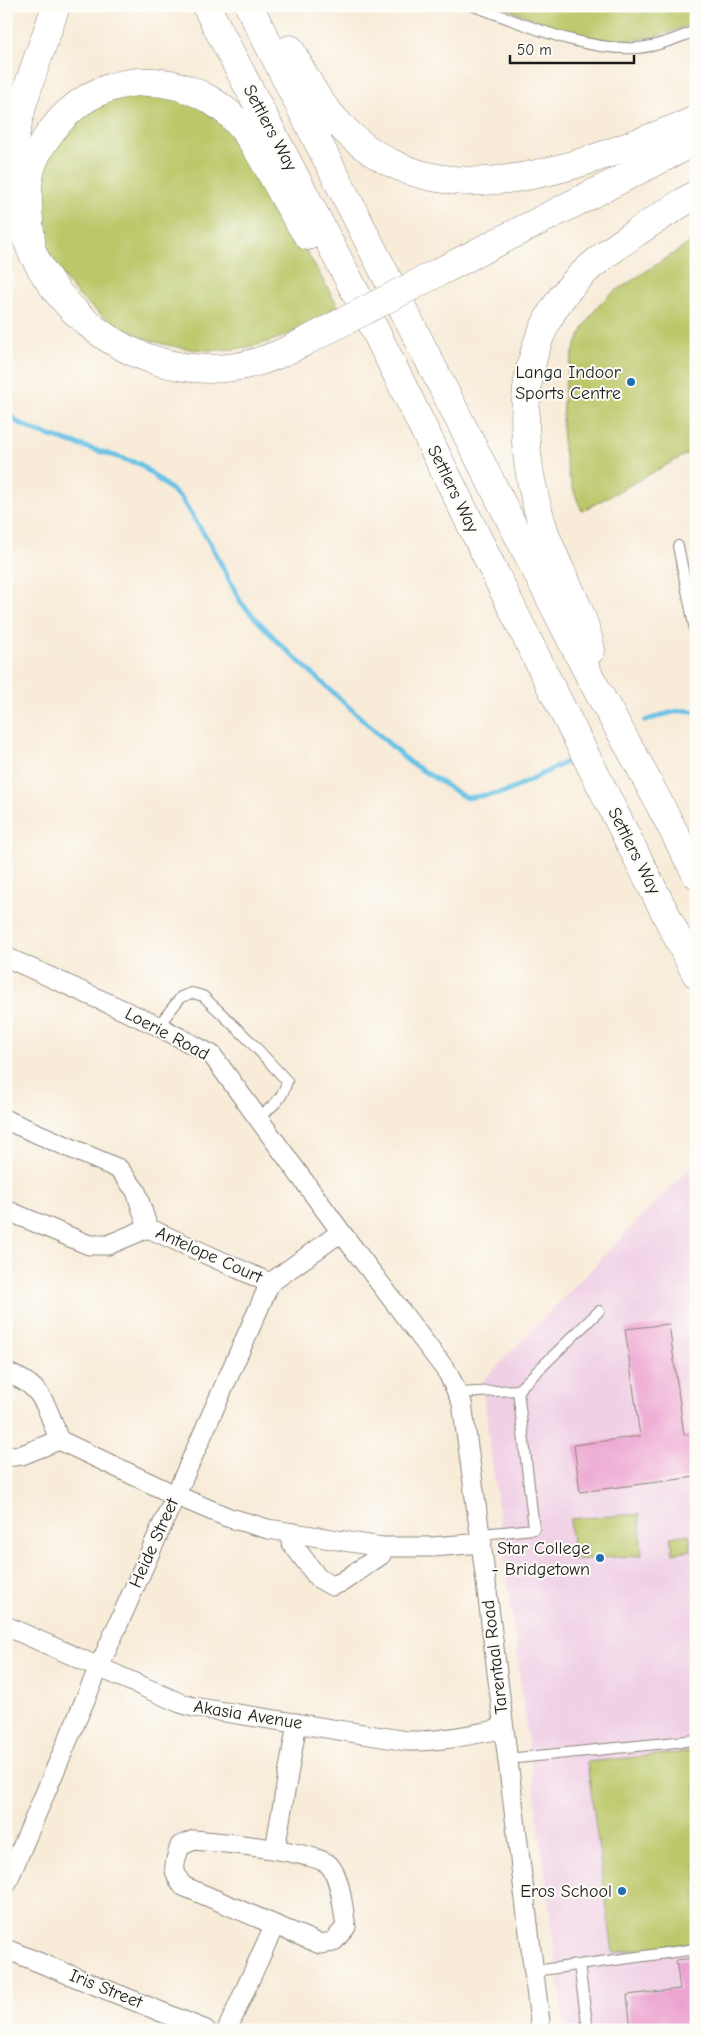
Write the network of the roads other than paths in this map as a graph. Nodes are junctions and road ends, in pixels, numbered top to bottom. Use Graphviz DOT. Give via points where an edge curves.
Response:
graph roads {
  1 [pos="56,6"];
  2 [pos="206,6"];
  3 [pos="249,6"];
  4 [pos="265,6"];
  5 [pos="474,6"];
  6 [pos="696,31"];
  7 [pos="696,120"];
  8 [pos="696,141"];
  9 [pos="696,194"];
  10 [pos="32,252"];
  11 [pos="372,324"];
  12 [pos="678,546"];
  13 [pos="696,635"];
  14 [pos="595,687"];
  15 [pos="696,874"];
  16 [pos="6,957"];
  17 [pos="696,974"];
  18 [pos="158,1026"];
  19 [pos="258,1117"];
  20 [pos="6,1120"];
  21 [pos="6,1210"];
  22 [pos="148,1228"];
  23 [pos="341,1232"];
  24 [pos="270,1282"];
  25 [pos="599,1311"];
  26 [pos="6,1372"];
  27 [pos="518,1390"];
  28 [pos="458,1393"];
  29 [pos="59,1440"];
  30 [pos="6,1457"];
  31 [pos="175,1495"];
  32 [pos="293,1533"];
  33 [pos="481,1539"];
  34 [pos="382,1547"];
  35 [pos="6,1626"];
  36 [pos="99,1667"];
  37 [pos="297,1723"];
  38 [pos="503,1729"];
  39 [pos="696,1740"];
  40 [pos="507,1759"];
  41 [pos="275,1849"];
  42 [pos="6,1886"];
  43 [pos="274,1926"];
  44 [pos="6,1949"];
  45 [pos="696,1949"];
  46 [pos="579,1965"];
  47 [pos="534,1971"];
  48 [pos="206,2030"];
  49 [pos="227,2030"];
  50 [pos="541,2030"];
  51 [pos="588,2030"];
  1 -- 10 [label="highway" via="17,128 12,165 15,204"];
  2 -- 11 [label="highway, Settlers Way"];
  3 -- 14 [label="highway, Settlers Way"];
  4 -- 7 [label="highway" via="322,104 342,127 391,164 419,174 447,181 503,180 609,154"];
  5 -- 6 [label="lane" via="575,41 599,46 638,48 671,41"];
  8 -- 10 [label="highway, bridge" via="283,353 236,367 196,367 156,360 128,350 100,334 64,302"];
  9 -- 14 [label="highway" via="616,248 576,281 549,318 530,365 525,421 530,479 544,531 586,633"];
  10 -- 11 [label="highway" via="30,172 43,142 62,117 84,99 113,86 143,81 171,84 199,93 222,108 244,130 301,227"];
  11 -- 17 [label="highway, Settlers Way"];
  12 -- 13 [label="lane"];
  14 -- 15 [label="highway, Settlers Way"];
  16 -- 18 [label="street, Loerie Road"];
  18 -- 19 [label="street, Loerie Road" via="212,1055"];
  18 -- 19 [label="lane" via="181,997 192,993 203,996 287,1080 284,1094"];
  19 -- 23 [label="street, Loerie Road"];
  20 -- 22 [label="street, Antelope Court" via="119,1169 136,1191"];
  21 -- 22 [label="street, Antelope Court" via="89,1245 108,1245"];
  22 -- 24 [label="street, Antelope Court"];
  23 -- 24 [label="street"];
  23 -- 28 [label="street, Tarentaal Road" via="448,1373"];
  24 -- 31 [label="street, Heide Street"];
  25 -- 27 [label="lane"];
  26 -- 29 [label="street" via="32,1386 38,1393"];
  27 -- 28 [label="lane"];
  27 -- 33 [label="lane" via="534,1529"];
  28 -- 33 [label="street, Tarentaal Road"];
  29 -- 30 [label="street" via="22,1455"];
  29 -- 31 [label="street"];
  31 -- 32 [label="street" via="234,1520"];
  31 -- 36 [label="street, Heide Street"];
  32 -- 34 [label="street"];
  32 -- 34 [label="street" via="292,1542 318,1578 332,1586 381,1555"];
  33 -- 34 [label="street" via="432,1547"];
  33 -- 38 [label="street, Tarentaal Road"];
  35 -- 36 [label="street, Akasia Avenue"];
  36 -- 37 [label="street, Akasia Avenue" via="187,1705"];
  36 -- 42 [label="street, Heide Street"];
  37 -- 38 [label="street, Akasia Avenue" via="420,1741"];
  37 -- 41 [label="street"];
  38 -- 40 [label="street, Tarentaal Road"];
  39 -- 40 [label="lane"];
  40 -- 47 [label="street, Tarentaal Road"];
  41 -- 43 [label="street" via="329,1864 337,1879 346,1927 333,1942 320,1944"];
  41 -- 43 [label="street" via="194,1840 180,1846 174,1862 175,1877 184,1886"];
  43 -- 49 [label="street"];
  44 -- 48 [label="street, Iris Street"];
  45 -- 46 [label="lane"];
  46 -- 47 [label="lane"];
  46 -- 51 [label="lane"];
  47 -- 50 [label="street, Tarentaal Road"];
}
